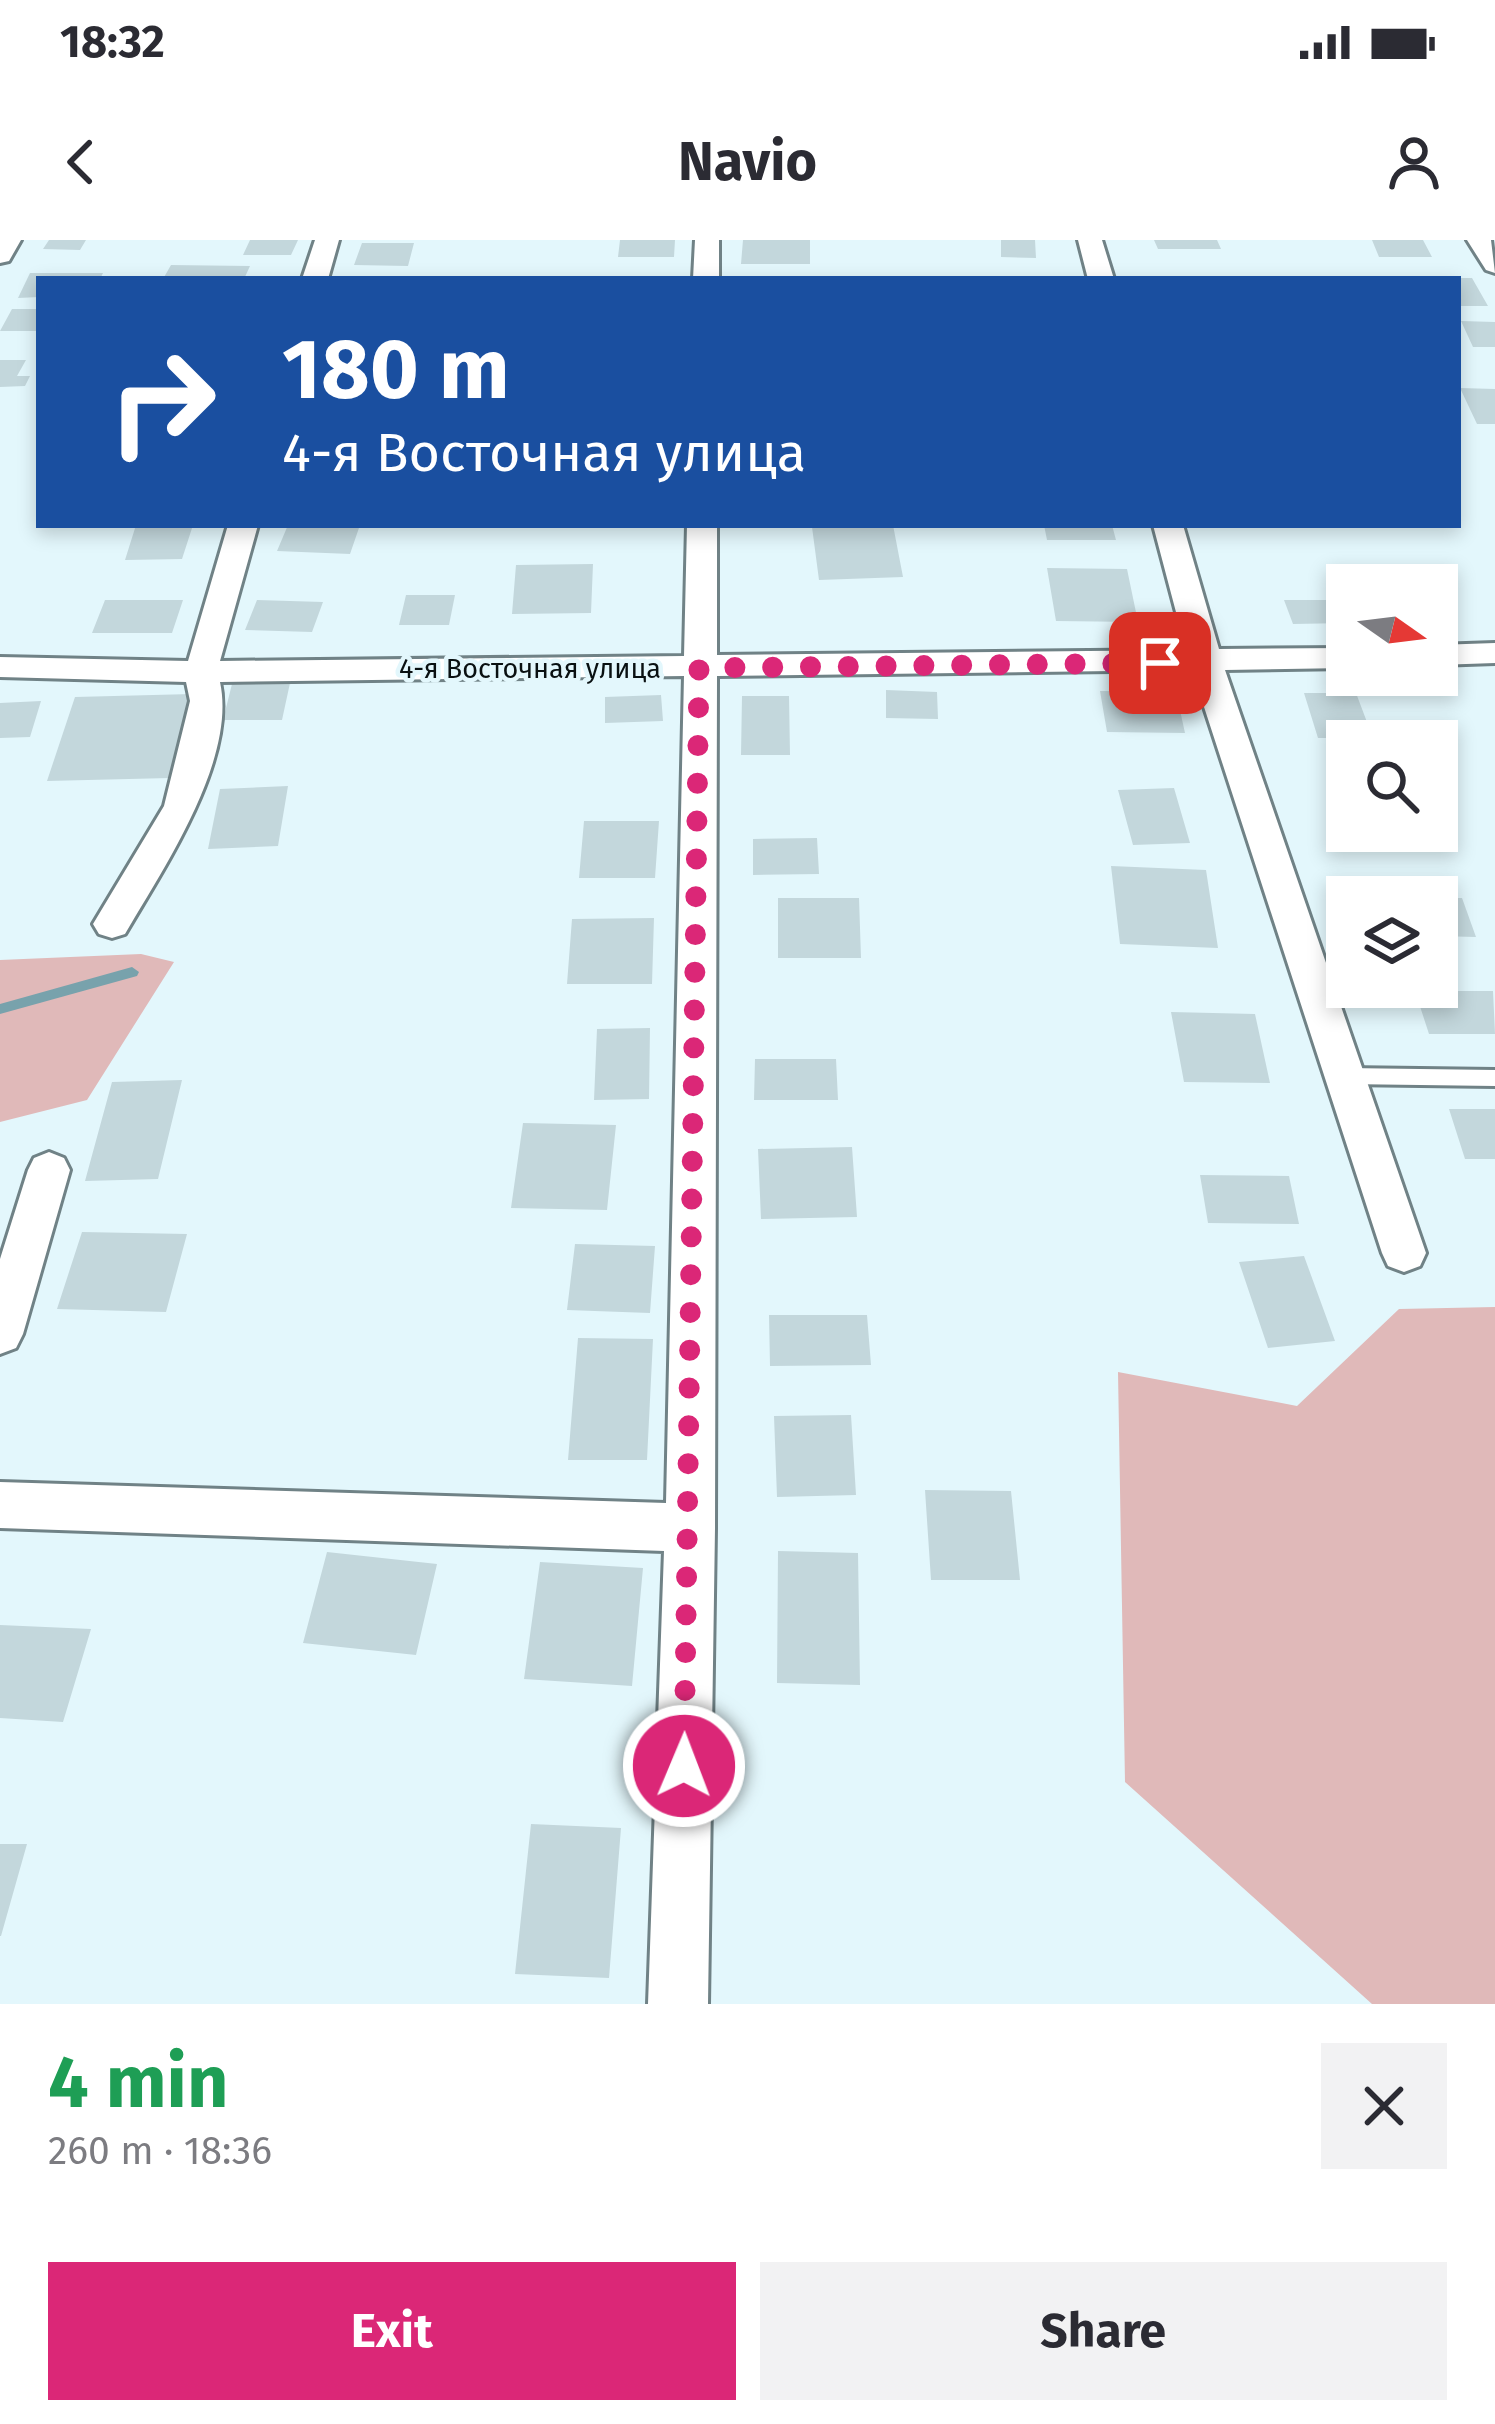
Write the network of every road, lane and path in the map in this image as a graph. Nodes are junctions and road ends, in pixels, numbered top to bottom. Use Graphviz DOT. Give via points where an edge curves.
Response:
graph roads {
  1 [pos="9,240"];
  2 [pos="327,240"];
  3 [pos="707,240"];
  4 [pos="1090,240"];
  5 [pos="1480,240"];
  6 [pos="0,256"];
  7 [pos="1495,265"];
  8 [pos="316,276"];
  9 [pos="706,276"];
  10 [pos="1100,276"];
  11 [pos="242,528"];
  12 [pos="702,528"];
  13 [pos="1169,528"];
  14 [pos="1495,653"];
  15 [pos="1458,654"];
  16 [pos="1326,659"];
  17 [pos="1206,662"];
  18 [pos="0,668"];
  19 [pos="699,668"];
  20 [pos="200,672"];
  21 [pos="112,924"];
  22 [pos="1345,1076"];
  23 [pos="1495,1078"];
  24 [pos="49,1170"];
  25 [pos="1404,1253"];
  26 [pos="0,1334"];
  27 [pos="0,1504"];
  28 [pos="689,1528"];
  29 [pos="678,2004"];
  1 -- 6 [label="street"];
  2 -- 8 [label="street"];
  3 -- 9 [label="street"];
  4 -- 10 [label="street"];
  5 -- 7 [label="street"];
  11 -- 20 [label="street"];
  12 -- 19 [label="street"];
  13 -- 17 [label="street"];
  14 -- 15 [label="street"];
  16 -- 17 [label="street, 4-я Восточная улица"];
  17 -- 19 [label="street, 4-я Восточная улица"];
  17 -- 22 [label="street"];
  18 -- 20 [label="street, 4-я Восточная улица"];
  19 -- 20 [label="street, 4-я Восточная улица"];
  19 -- 28 [label="street"];
  20 -- 21 [label="street" via="207,701 182,806"];
  22 -- 23 [label="lane"];
  22 -- 25 [label="street"];
  24 -- 26 [label="street"];
  27 -- 28 [label="street"];
  28 -- 29 [label="street"];
}
